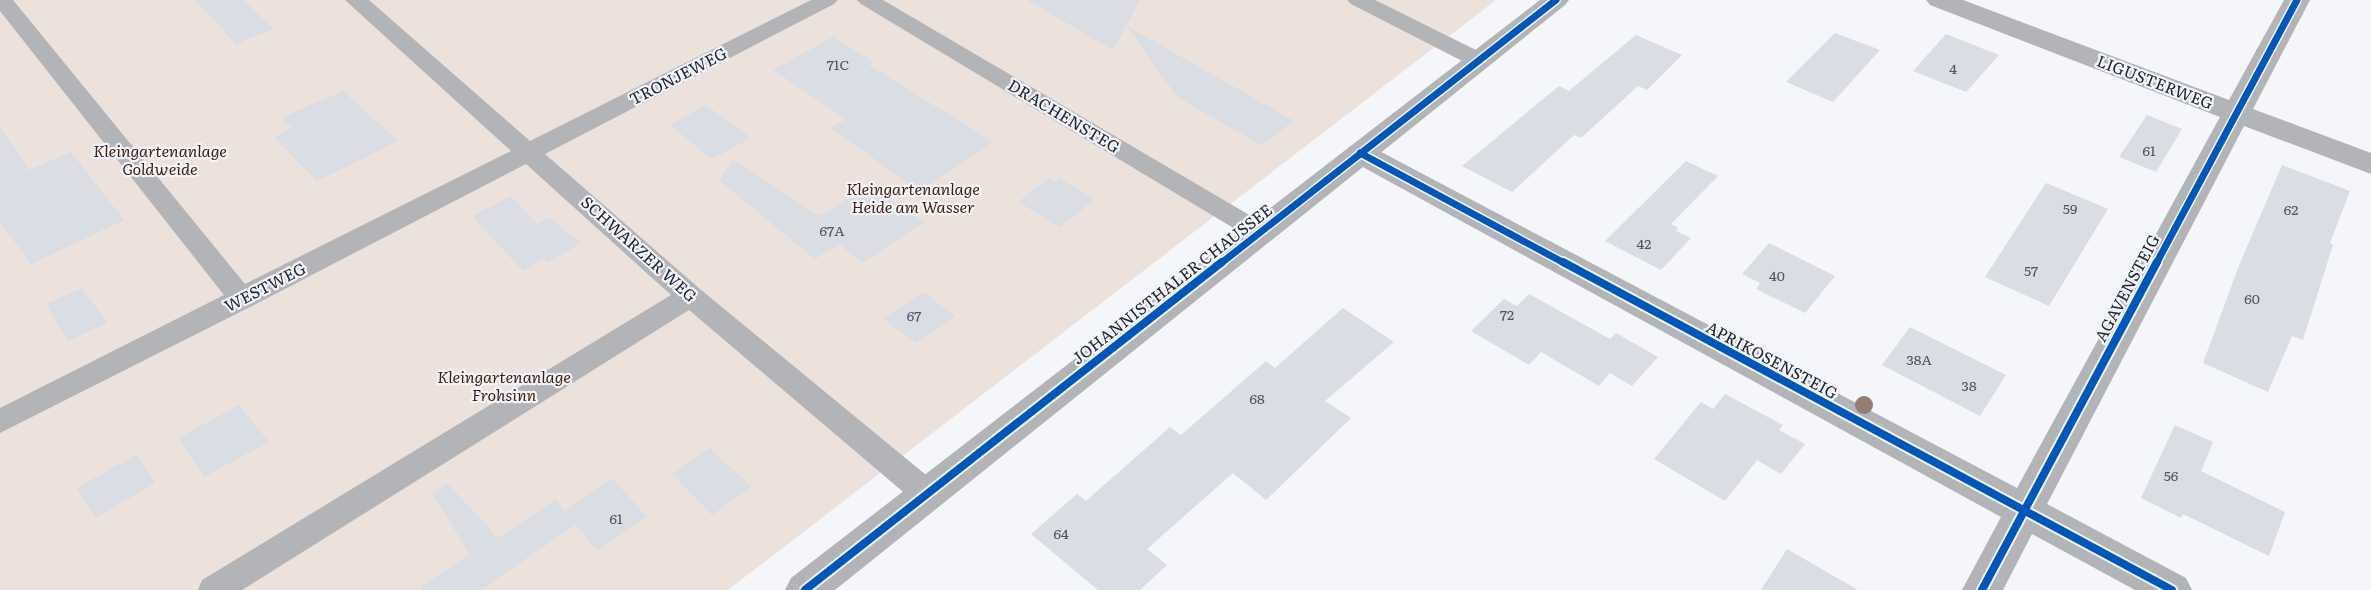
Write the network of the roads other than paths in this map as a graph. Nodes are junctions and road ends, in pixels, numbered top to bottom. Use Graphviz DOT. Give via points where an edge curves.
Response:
graph roads {
  1 [pos="2,0"];
  2 [pos="356,0"];
  3 [pos="827,0"];
  4 [pos="868,0"];
  5 [pos="1358,0"];
  6 [pos="1556,0"];
  7 [pos="1939,0"];
  8 [pos="2297,0"];
  9 [pos="1480,61"];
  10 [pos="2236,112"];
  11 [pos="530,151"];
  12 [pos="1360,153"];
  13 [pos="2371,164"];
  14 [pos="1259,232"];
  15 [pos="690,296"];
  16 [pos="242,299"];
  17 [pos="2,414"];
  18 [pos="926,493"];
  19 [pos="2024,511"];
  20 [pos="214,590"];
  21 [pos="805,590"];
  22 [pos="1982,590"];
  23 [pos="2172,590"];
  1 -- 16 [label="lane"];
  2 -- 11 [label="lane, SCHWARZER WEG"];
  3 -- 11 [label="lane, TRONJEWEG"];
  4 -- 14 [label="lane, DRACHENSTEG"];
  5 -- 9 [label="lane"];
  6 -- 9 [label="street, JOHANNISTHALER CHAUSSEE"];
  7 -- 10 [label="street, LIGUSTERWEG"];
  8 -- 10 [label="street, AGAVENSTEIG"];
  9 -- 12 [label="street, JOHANNISTHALER CHAUSSEE"];
  10 -- 13 [label="street, LIGUSTERWEG"];
  10 -- 19 [label="street, AGAVENSTEIG"];
  11 -- 15 [label="lane, SCHWARZER WEG"];
  11 -- 16 [label="lane, WESTWEG"];
  12 -- 14 [label="street, JOHANNISTHALER CHAUSSEE"];
  12 -- 19 [label="street, APRIKOSENSTEIG"];
  14 -- 18 [label="street, JOHANNISTHALER CHAUSSEE"];
  15 -- 18 [label="lane, SCHWARZER WEG"];
  15 -- 20 [label="lane"];
  16 -- 17 [label="lane, WESTWEG"];
  18 -- 21 [label="street, JOHANNISTHALER CHAUSSEE"];
  19 -- 22 [label="street, AGAVENSTEIG"];
  19 -- 23 [label="street, APRIKOSENSTEIG"];
}
